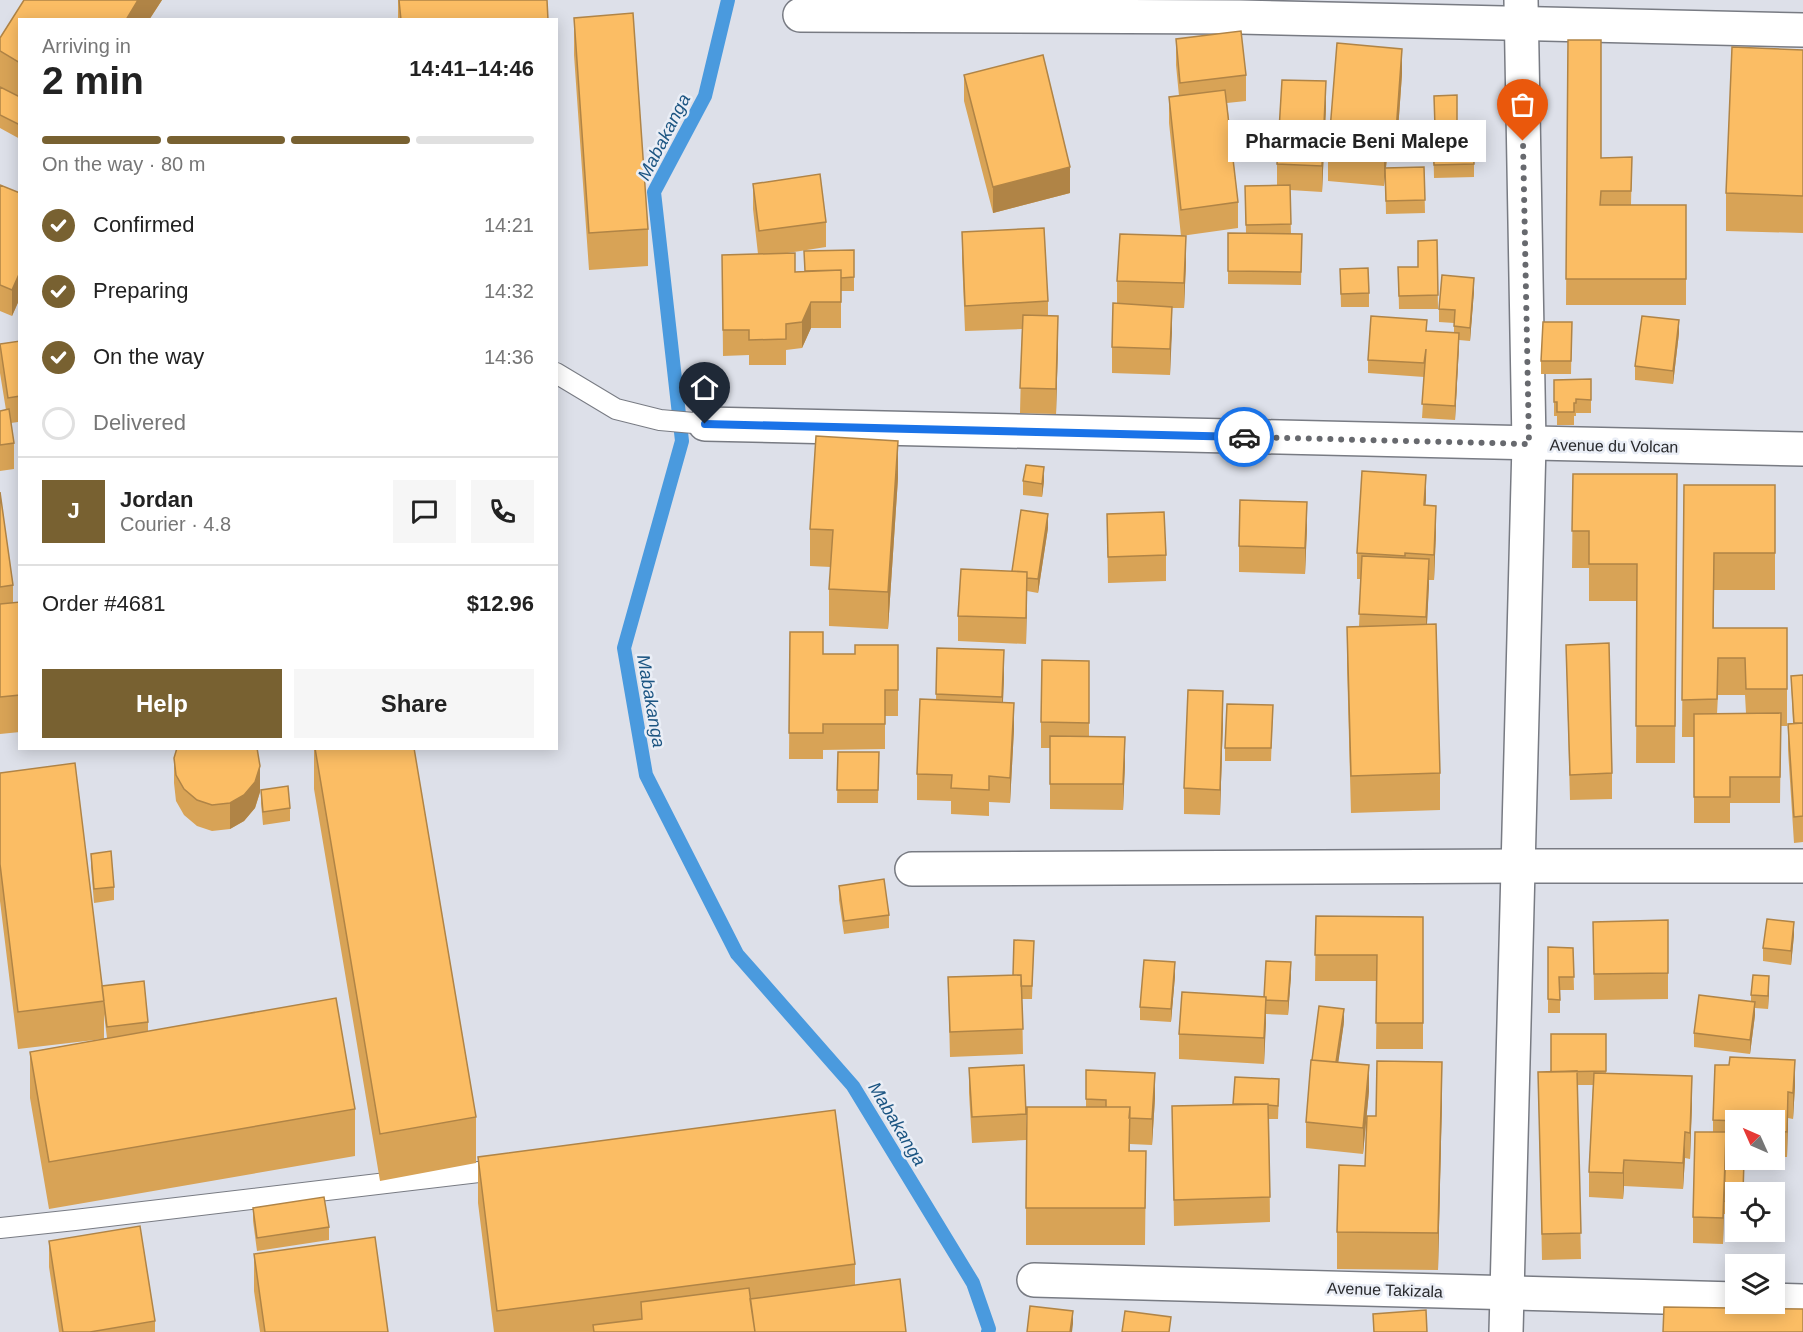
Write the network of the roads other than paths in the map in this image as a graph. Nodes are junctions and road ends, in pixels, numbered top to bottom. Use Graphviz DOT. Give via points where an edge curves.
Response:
graph roads {
  1 [pos="1239,8"];
  2 [pos="1521,12"];
  3 [pos="800,15"];
  4 [pos="1803,30"];
  5 [pos="558,374"];
  6 [pos="705,424"];
  7 [pos="1529,444"];
  8 [pos="1803,449"];
  9 [pos="1518,866"];
  10 [pos="1803,866"];
  11 [pos="912,869"];
  12 [pos="522,1167"];
  13 [pos="0,1228"];
  14 [pos="1034,1280"];
  15 [pos="1507,1294"];
  16 [pos="1725,1299"];
  17 [pos="1785,1300"];
  18 [pos="1803,1301"];
  19 [pos="1506,1332"];
  1 -- 2 [label="street"];
  1 -- 3 [label="street"];
  2 -- 4 [label="street"];
  2 -- 7 [label="street"];
  5 -- 6 [label="lane" via="616,409 660,420"];
  6 -- 7 [label="street, Avenue du Volcan"];
  7 -- 8 [label="street, Avenue du Volcan"];
  7 -- 9 [label="street"];
  9 -- 10 [label="street"];
  9 -- 11 [label="street"];
  9 -- 15 [label="street"];
  12 -- 13 [label="lane"];
  14 -- 15 [label="street, Avenue Takizala"];
  15 -- 16 [label="street, Avenue Takizala"];
  15 -- 19 [label="street"];
  17 -- 18 [label="street"];
}
